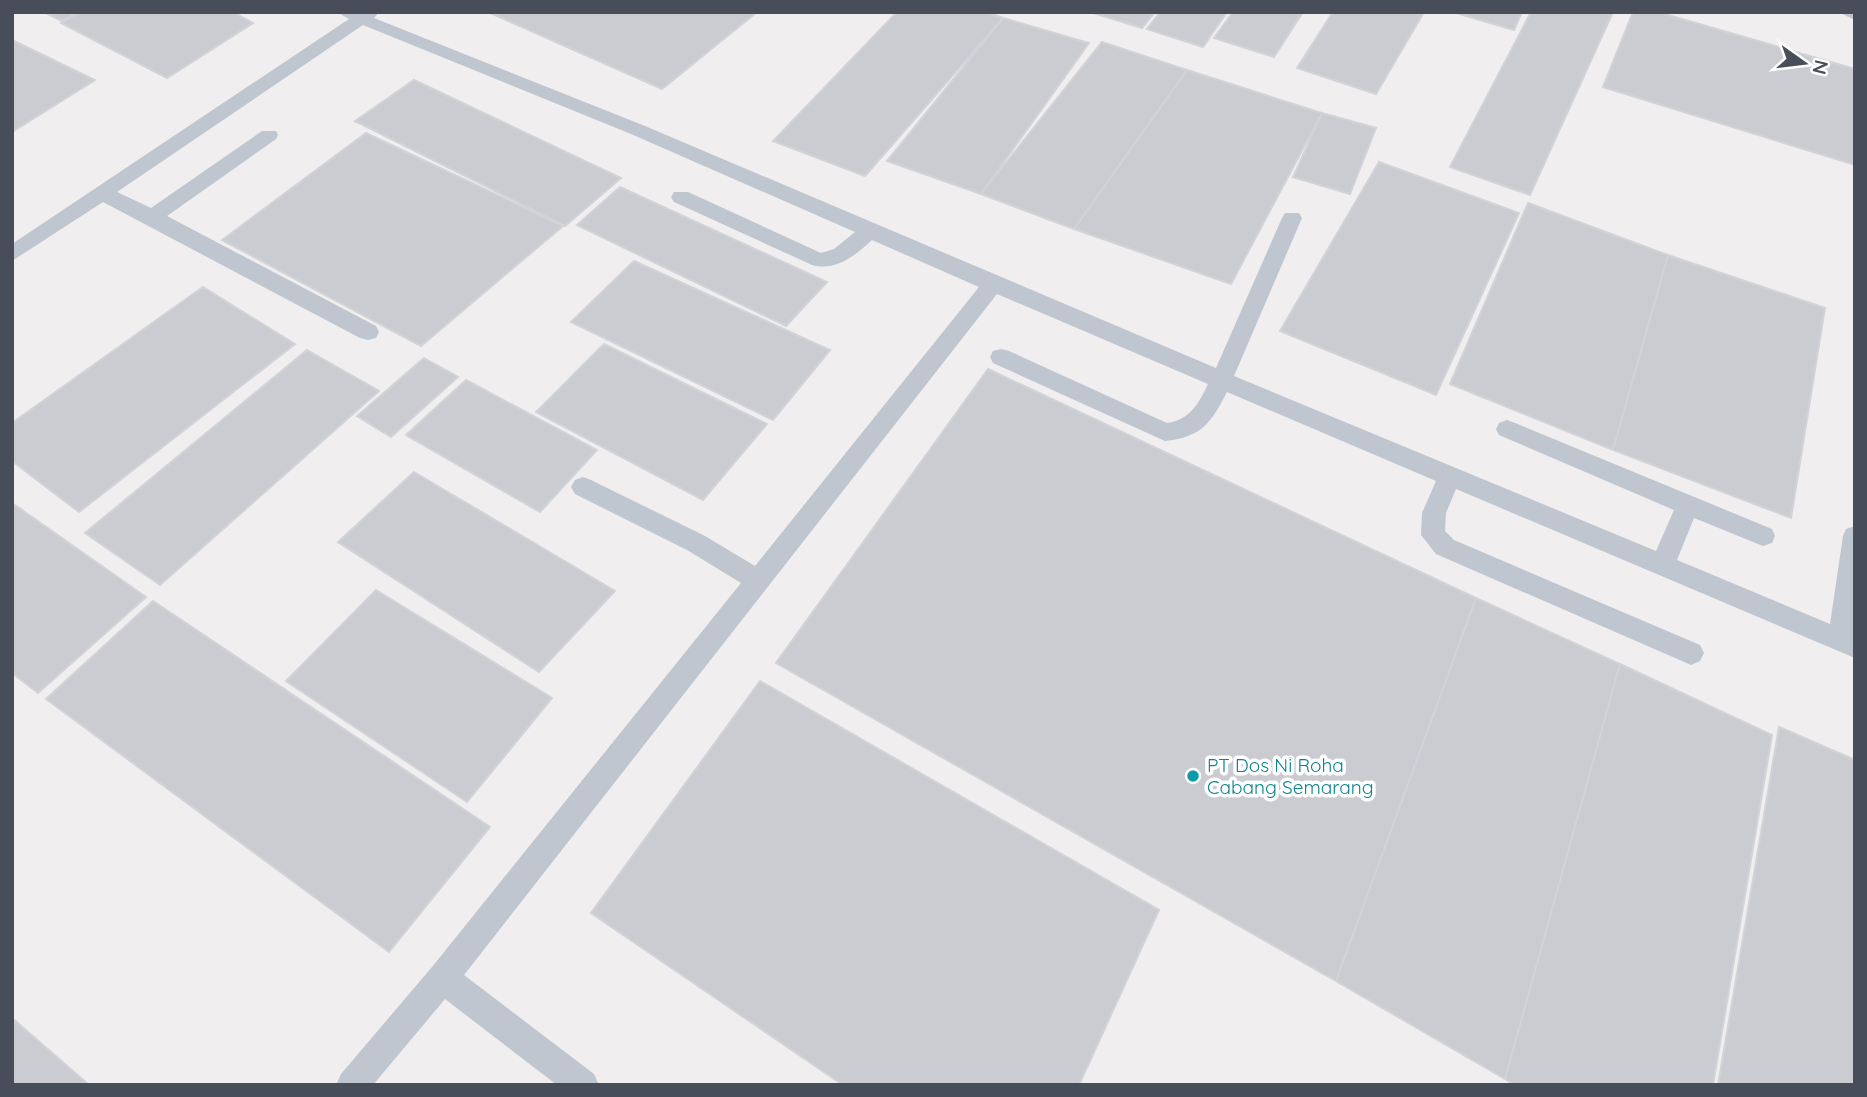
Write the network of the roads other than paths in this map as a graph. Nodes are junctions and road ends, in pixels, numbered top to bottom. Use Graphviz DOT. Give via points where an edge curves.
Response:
graph roads {
  1 [pos="1846,12"];
  2 [pos="359,15"];
  3 [pos="1855,15"];
  4 [pos="269,135"];
  5 [pos="102,193"];
  6 [pos="681,197"];
  7 [pos="152,217"];
  8 [pos="1292,218"];
  9 [pos="869,230"];
  10 [pos="12,254"];
  11 [pos="993,284"];
  12 [pos="368,332"];
  13 [pos="1001,356"];
  14 [pos="1221,379"];
  15 [pos="1507,429"];
  16 [pos="1450,476"];
  17 [pos="583,487"];
  18 [pos="1688,505"];
  19 [pos="1763,536"];
  20 [pos="1855,536"];
  21 [pos="1662,565"];
  22 [pos="758,581"];
  23 [pos="1848,643"];
  24 [pos="1691,653"];
  25 [pos="443,978"];
  26 [pos="352,1085"];
  27 [pos="583,1085"];
  1 -- 3 [label="lane"];
  2 -- 5 [label="lane"];
  2 -- 9 [label="lane"];
  4 -- 7 [label="lane"];
  5 -- 7 [label="lane"];
  5 -- 10 [label="lane"];
  6 -- 9 [label="lane" via="819,260 845,254"];
  7 -- 12 [label="lane"];
  8 -- 14 [label="lane"];
  9 -- 11 [label="lane"];
  11 -- 14 [label="lane"];
  11 -- 22 [label="lane"];
  13 -- 14 [label="lane" via="1165,432 1184,430 1205,412"];
  14 -- 16 [label="lane"];
  15 -- 18 [label="lane"];
  16 -- 21 [label="lane"];
  16 -- 24 [label="lane" via="1434,513 1433,535 1445,547"];
  17 -- 22 [label="lane"];
  18 -- 19 [label="lane"];
  18 -- 21 [label="lane"];
  20 -- 23 [label="lane"];
  21 -- 23 [label="lane"];
  22 -- 25 [label="lane"];
  25 -- 26 [label="lane"];
  25 -- 27 [label="lane"];
}
